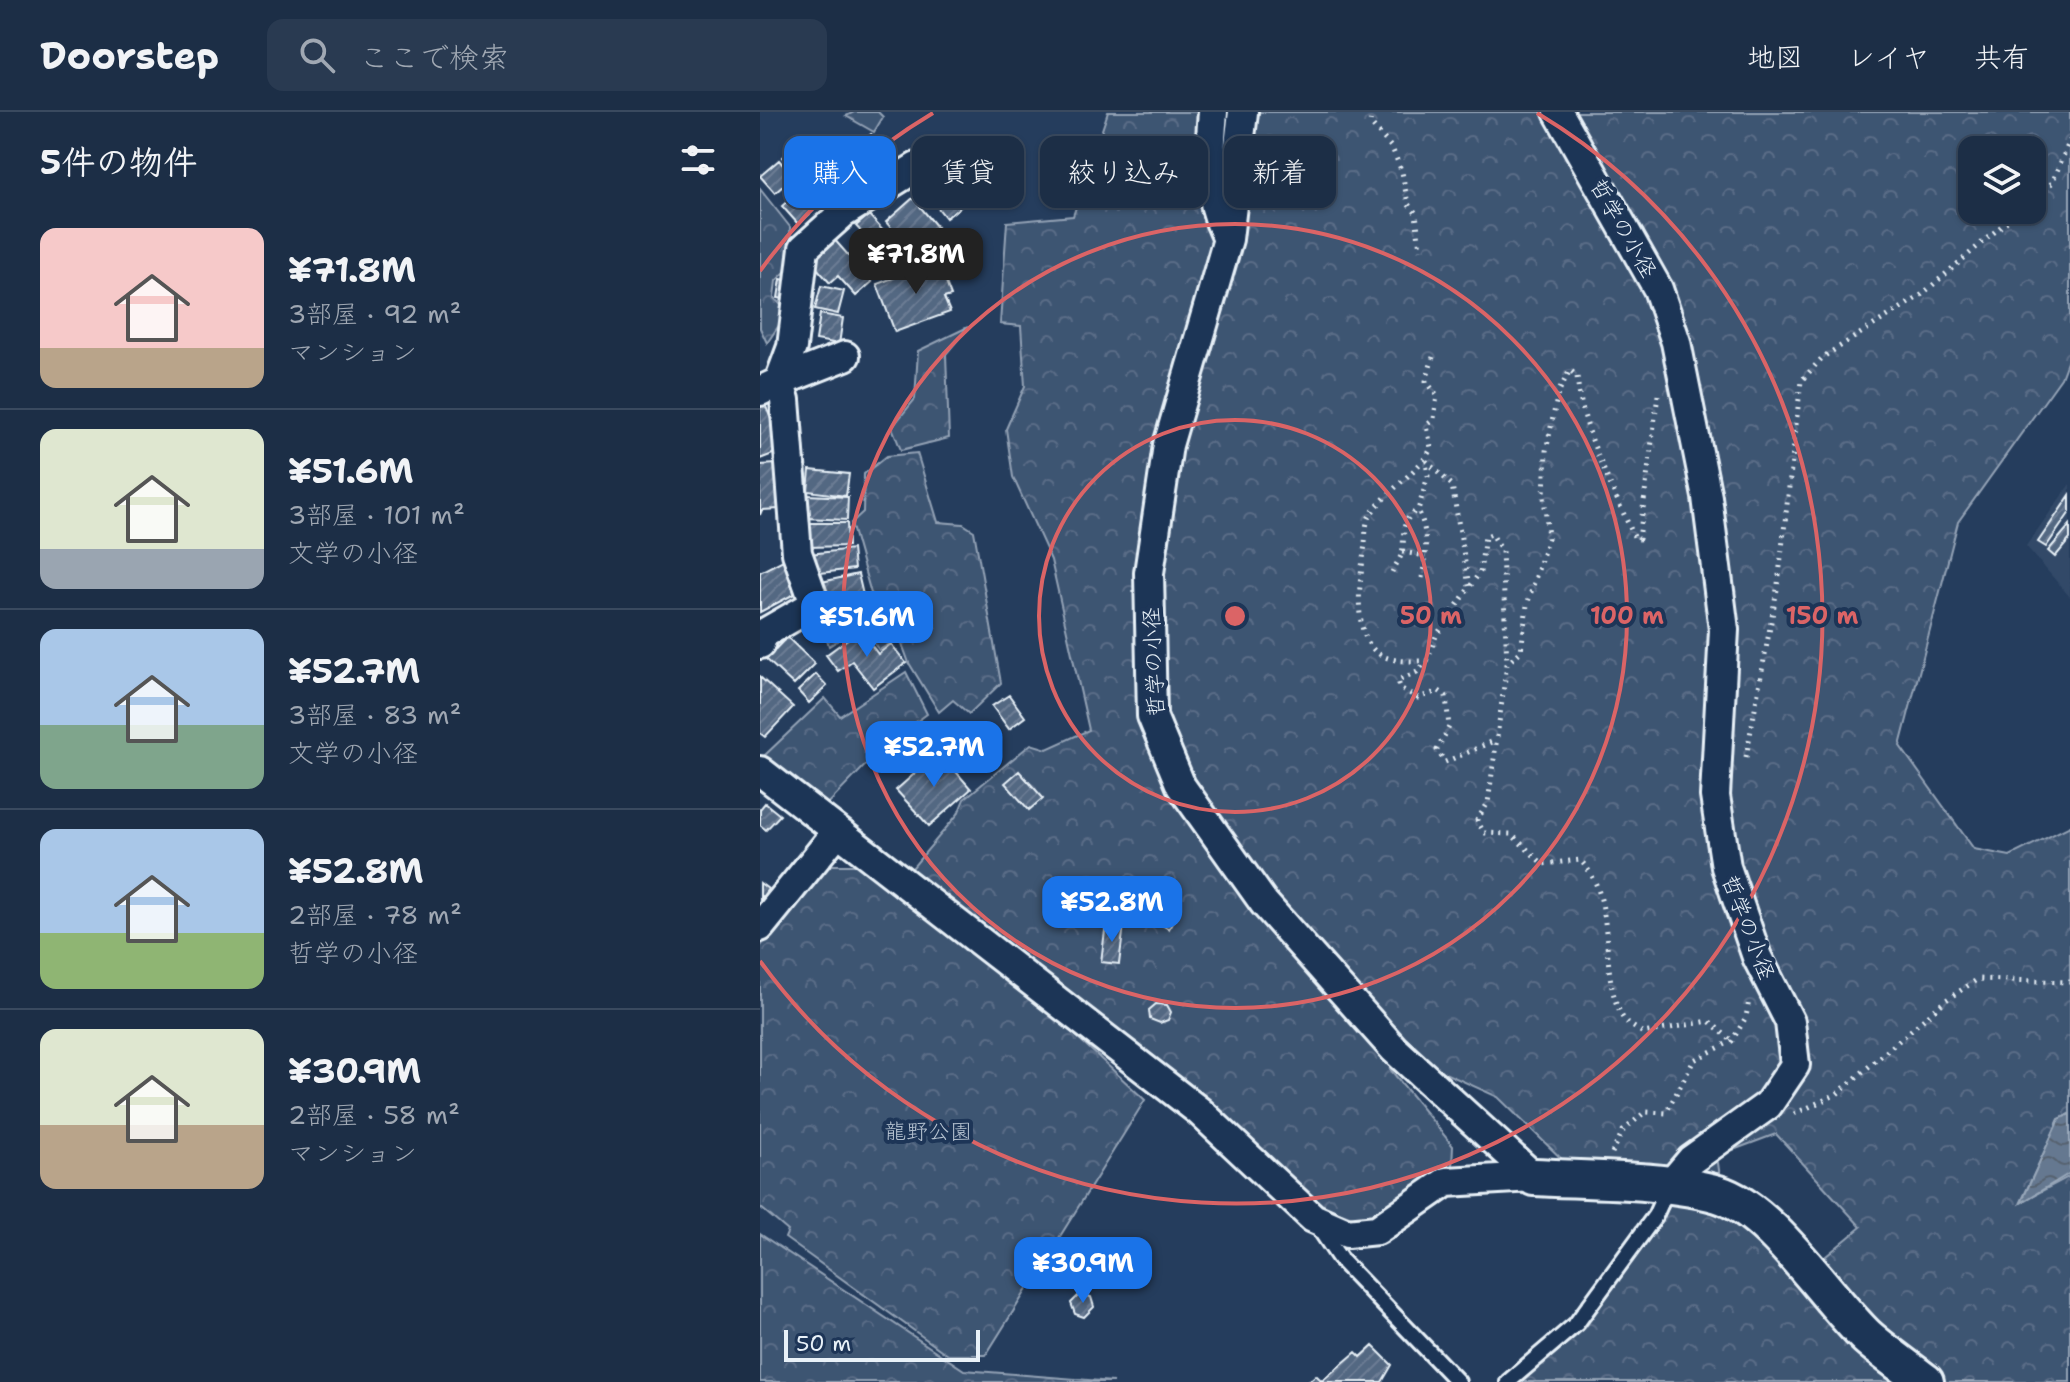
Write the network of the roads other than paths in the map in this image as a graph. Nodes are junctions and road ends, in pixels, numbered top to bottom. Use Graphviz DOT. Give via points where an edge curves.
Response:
graph roads {
  1 [pos="1213,112"];
  2 [pos="1243,112"];
  3 [pos="1558,112"];
  4 [pos="912,170"];
  5 [pos="1228,239"];
  6 [pos="845,356"];
  7 [pos="769,386"];
  8 [pos="760,644"];
  9 [pos="760,771"];
  10 [pos="837,832"];
  11 [pos="760,927"];
  12 [pos="1534,1177"];
  13 [pos="1668,1187"];
  14 [pos="1313,1218"];
  15 [pos="1458,1382"];
  16 [pos="1508,1382"];
  17 [pos="1925,1382"];
  1 -- 5 [label="street" via="1209,154 1214,210"];
  2 -- 5 [label="street, 哲学の小径"];
  3 -- 13 [label="street, 哲学の小径" via="1658,289 1676,342 1707,497 1724,630 1715,796 1726,867 1757,957 1790,1022 1795,1065 1768,1105 1691,1160"];
  4 -- 7 [label="street" via="843,213 804,248 792,347"];
  5 -- 12 [label="street, 哲学の小径" via="1168,445 1149,573 1152,716 1181,786 1264,903 1394,1049"];
  6 -- 7 [label="street"];
  7 -- 8 [label="street" via="785,400 797,553 815,604 763,634"];
  9 -- 10 [label="street"];
  10 -- 11 [label="street"];
  10 -- 14 [label="street" via="1199,1111"];
  12 -- 13 [label="street"];
  12 -- 14 [label="street" via="1446,1182 1377,1230 1347,1233"];
  13 -- 16 [label="lane" via="1655,1216 1576,1324"];
  13 -- 17 [label="street" via="1718,1194 1742,1205 1867,1337"];
  14 -- 15 [label="lane" via="1340,1259"];
}
